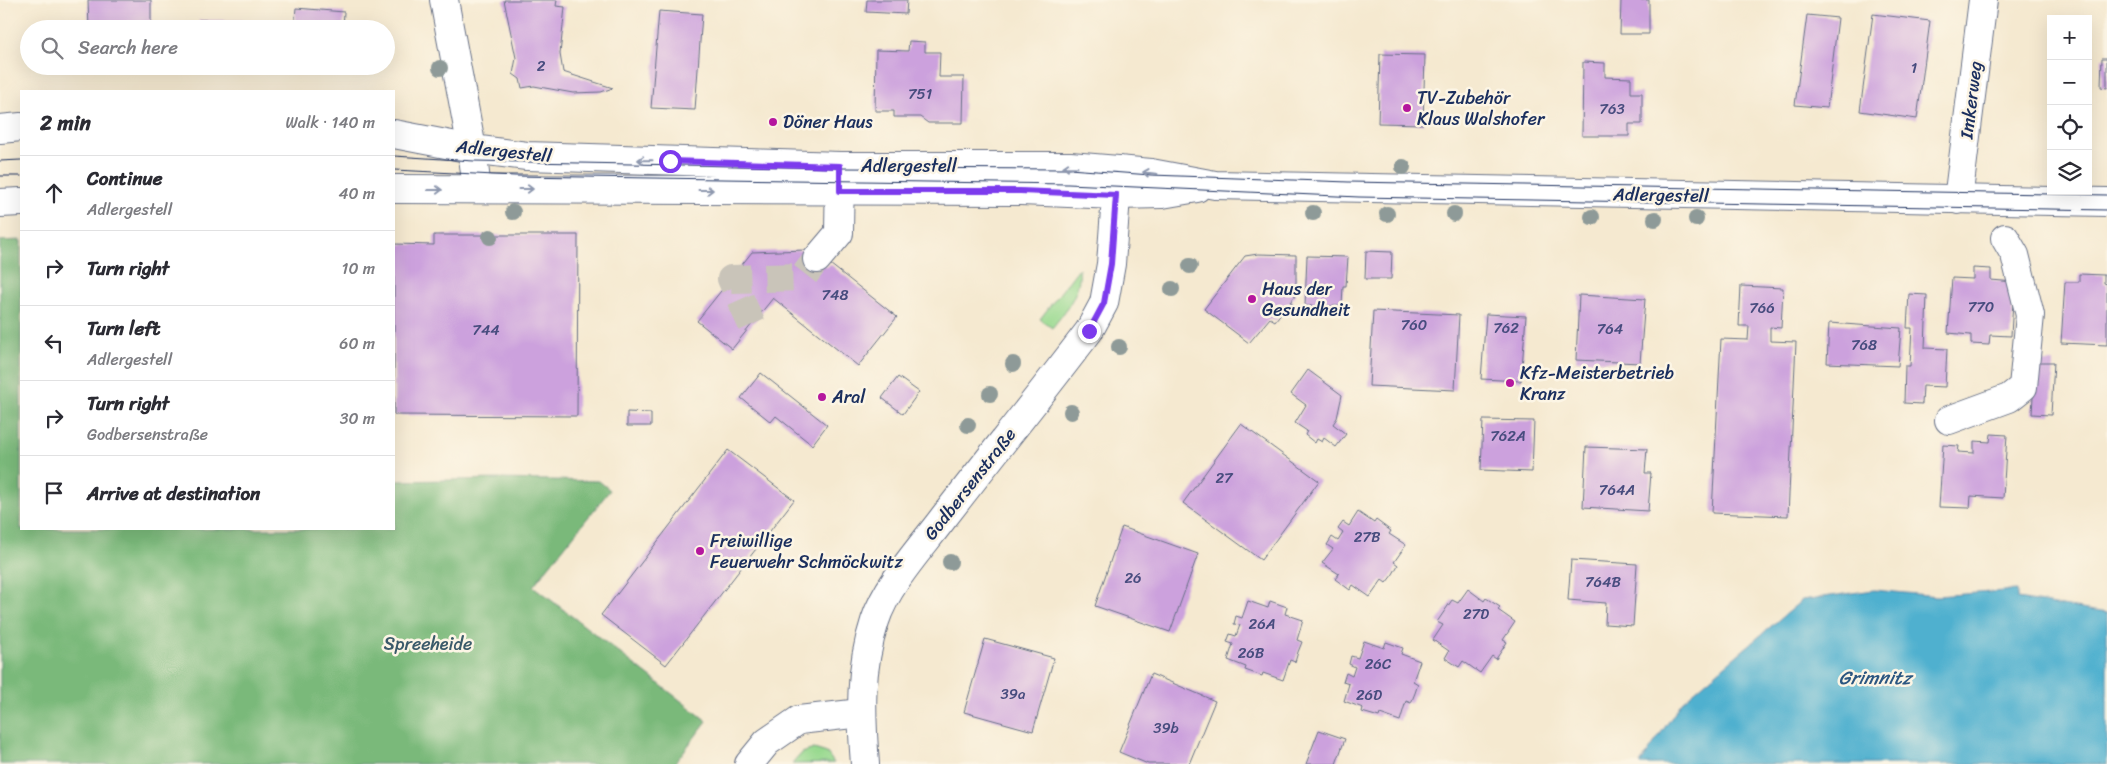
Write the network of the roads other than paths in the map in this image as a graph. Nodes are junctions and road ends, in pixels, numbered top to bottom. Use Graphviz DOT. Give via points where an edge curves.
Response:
graph roads {
  1 [pos="444,0"];
  2 [pos="1983,0"];
  3 [pos="20,127"];
  4 [pos="0,129"];
  5 [pos="395,134"];
  6 [pos="472,149"];
  7 [pos="840,178"];
  8 [pos="1117,182"];
  9 [pos="395,189"];
  10 [pos="477,189"];
  11 [pos="1958,200"];
  12 [pos="0,202"];
  13 [pos="20,202"];
  14 [pos="2107,202"];
  15 [pos="2005,238"];
  16 [pos="818,259"];
  17 [pos="1950,420"];
  18 [pos="861,713"];
  19 [pos="748,764"];
  20 [pos="865,764"];
  1 -- 6 [label="main road"];
  2 -- 11 [label="main road, Imkerweg"];
  3 -- 4 [label="main road"];
  5 -- 6 [label="main road, Adlergestell"];
  7 -- 6 [label="main road, Adlergestell, one-way" via="527,156"];
  6 -- 10 [label="main road"];
  7 -- 8 [label="main road, Adlergestell" via="1070,166"];
  10 -- 7 [label="main road, Adlergestell, one-way"];
  7 -- 16 [label="main road" via="839,233"];
  8 -- 11 [label="main road, Adlergestell" via="1151,173 1215,185"];
  8 -- 18 [label="main road, Godbersenstraße" via="1111,264 1104,303 1089,331 885,598 875,621 865,662"];
  9 -- 10 [label="main road, Adlergestell, one-way"];
  11 -- 14 [label="main road, Adlergestell"];
  12 -- 13 [label="main road"];
  15 -- 17 [label="main road" via="2015,255 2030,315 2023,386 2009,398"];
  18 -- 19 [label="main road" via="799,720 767,742"];
  18 -- 20 [label="main road, Godbersenstraße"];
}
